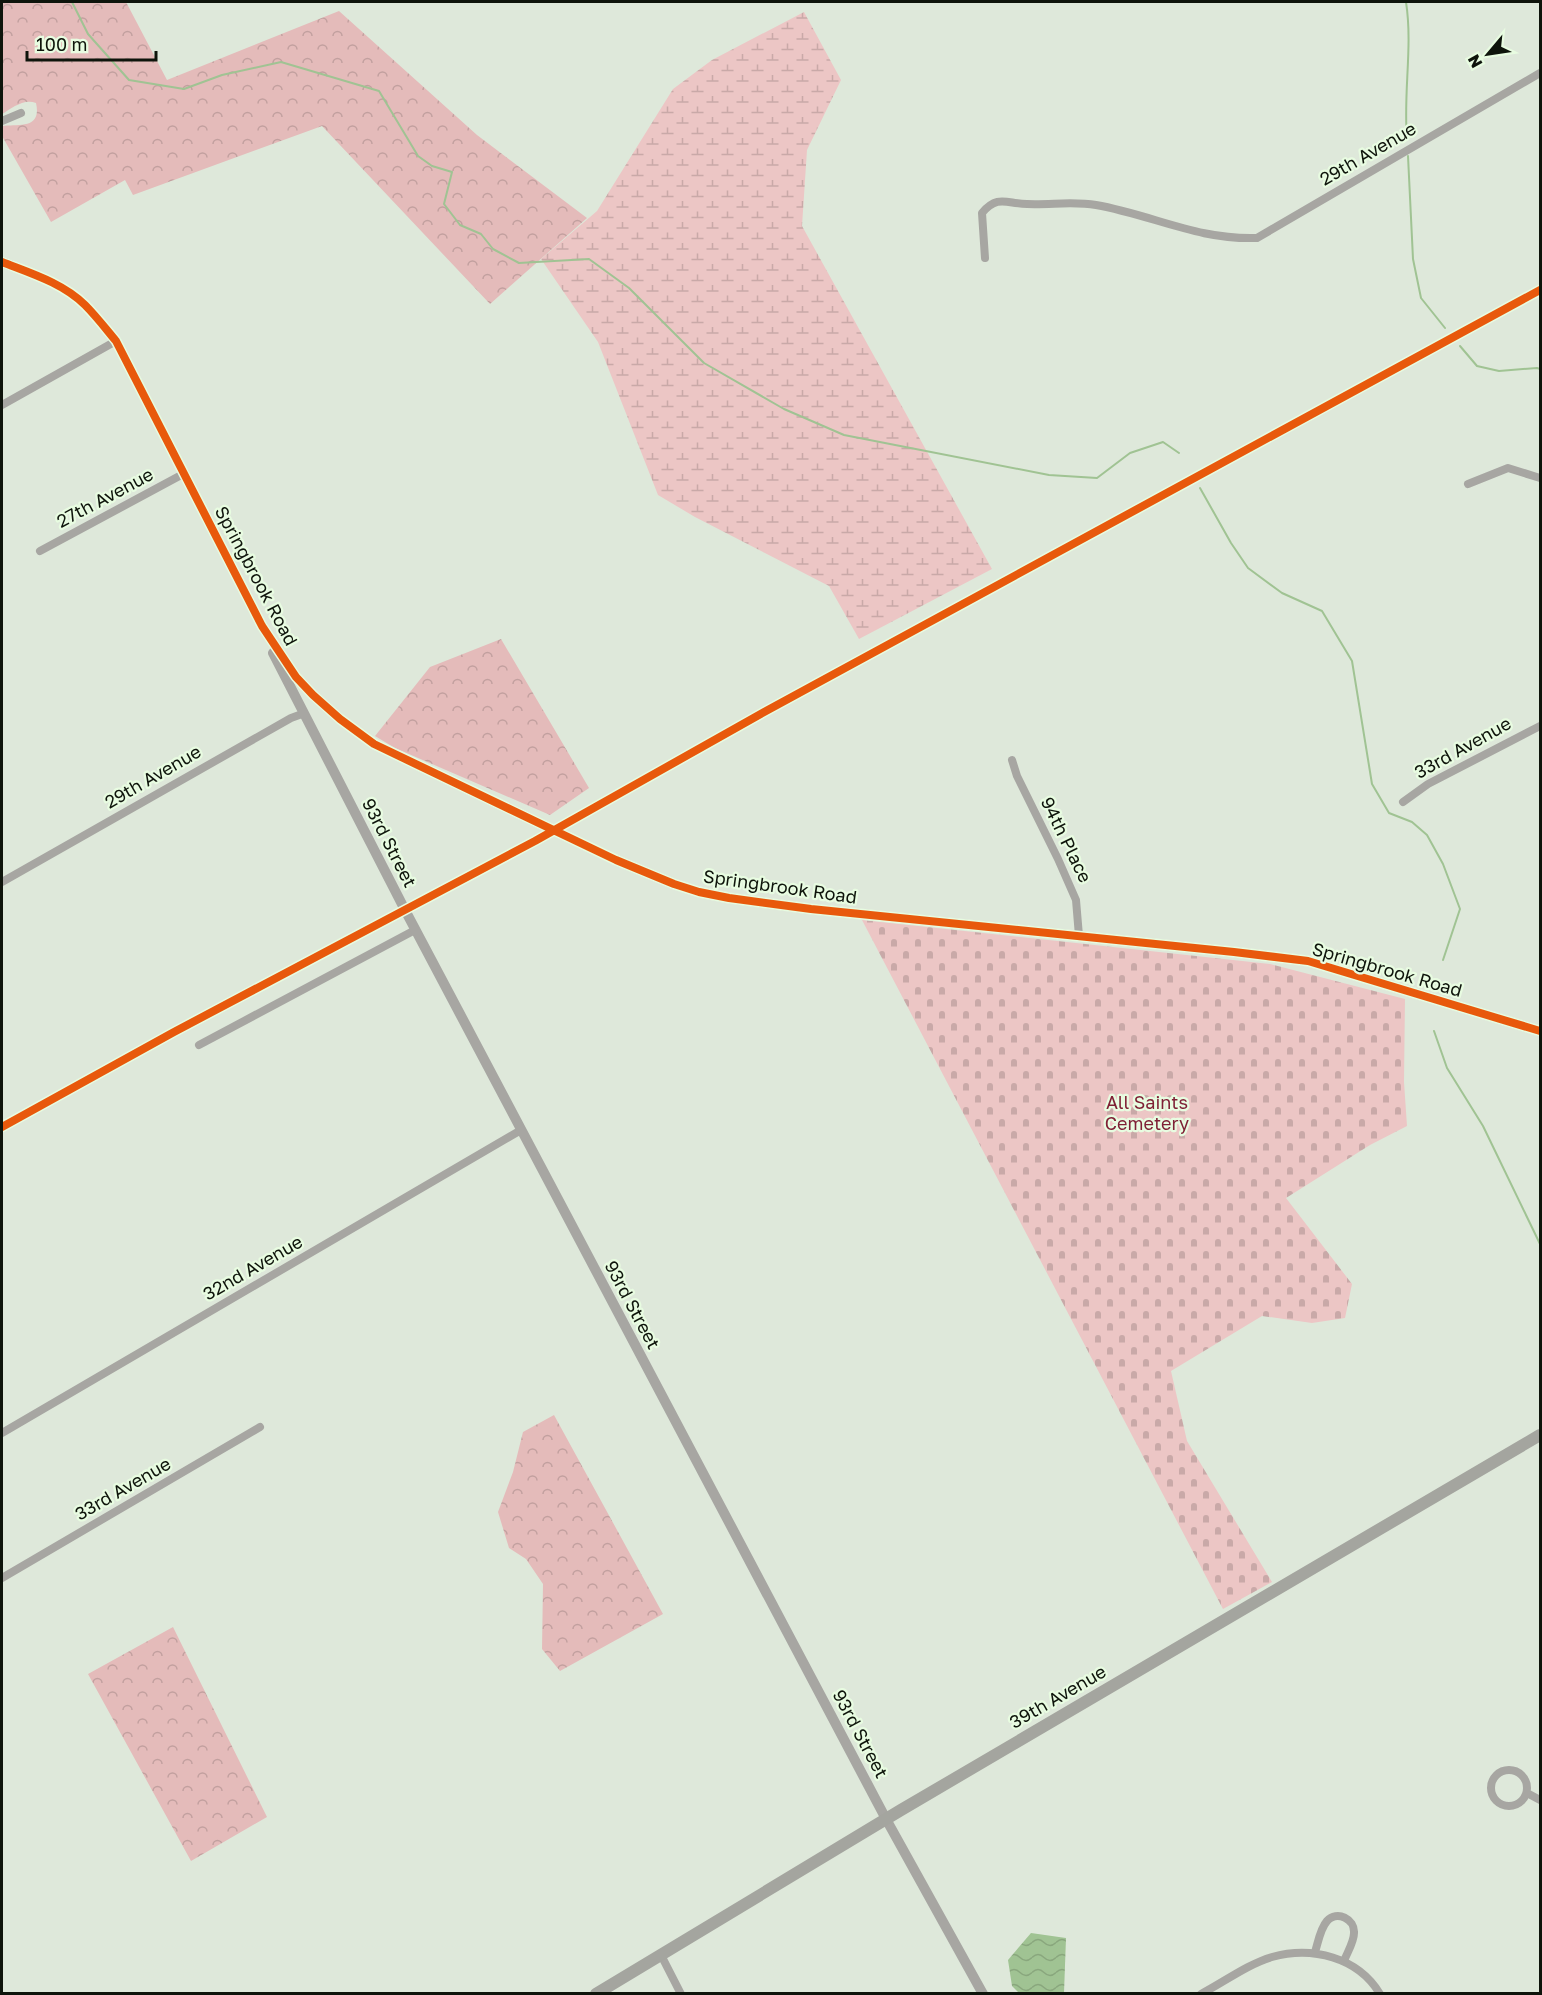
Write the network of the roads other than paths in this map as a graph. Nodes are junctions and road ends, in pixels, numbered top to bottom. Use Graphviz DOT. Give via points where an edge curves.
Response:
graph roads {
  1 [pos="1540,73"];
  2 [pos="21,113"];
  3 [pos="2,122"];
  4 [pos="985,258"];
  5 [pos="2,262"];
  6 [pos="116,341"];
  7 [pos="2,405"];
  8 [pos="185,473"];
  9 [pos="1540,478"];
  10 [pos="1468,484"];
  11 [pos="40,551"];
  12 [pos="262,626"];
  13 [pos="323,705"];
  14 [pos="302,714"];
  15 [pos="1540,726"];
  16 [pos="1012,760"];
  17 [pos="1403,802"];
  18 [pos="2,882"];
  19 [pos="415,930"];
  20 [pos="1079,936"];
  21 [pos="1540,1031"];
  22 [pos="199,1045"];
  23 [pos="521,1130"];
  24 [pos="260,1427"];
  25 [pos="2,1433"];
  26 [pos="1540,1435"];
  27 [pos="2,1578"];
  28 [pos="1527,1793"];
  29 [pos="1540,1800"];
  30 [pos="886,1819"];
  31 [pos="1315,1952"];
  32 [pos="661,1955"];
  33 [pos="1344,1961"];
  34 [pos="596,1994"];
  35 [pos="681,1994"];
  36 [pos="983,1994"];
  37 [pos="1201,1994"];
  38 [pos="1380,1994"];
  1 -- 4 [label="street, 29th Avenue" via="1257,238 1206,235 1096,205 999,201 982,213"];
  2 -- 3 [label="street"];
  5 -- 6 [label="street, Springbrook Road" via="75,296"];
  6 -- 7 [label="street"];
  6 -- 8 [label="street, Springbrook Road"];
  8 -- 11 [label="street, 27th Avenue"];
  8 -- 12 [label="street, Springbrook Road"];
  9 -- 10 [label="street" via="1508,468"];
  12 -- 13 [label="street, Springbrook Road" via="296,677"];
  12 -- 14 [label="street, 93rd Street"];
  13 -- 14 [label="street, 29th Avenue"];
  13 -- 20 [label="street, Springbrook Road" via="365,738 394,754 616,860 699,892 811,909"];
  14 -- 18 [label="street, 29th Avenue"];
  14 -- 19 [label="street, 93rd Street"];
  15 -- 17 [label="street, 33rd Avenue" via="1428,784"];
  16 -- 20 [label="street, 94th Place" via="1076,900"];
  19 -- 22 [label="street"];
  19 -- 23 [label="street, 93rd Street"];
  20 -- 21 [label="street, Springbrook Road" via="1308,961"];
  23 -- 25 [label="street, 32nd Avenue"];
  23 -- 30 [label="street, 93rd Street"];
  24 -- 27 [label="street, 33rd Avenue"];
  26 -- 30 [label="main road, 39th Avenue"];
  28 -- 28 [label="street" via="1523,1776 1512,1770 1500,1772 1492,1781 1491,1792 1503,1805 1520,1803"];
  28 -- 29 [label="street"];
  30 -- 32 [label="main road, 39th Avenue"];
  30 -- 36 [label="street, 93rd Street"];
  31 -- 33 [label="street"];
  31 -- 33 [label="street" via="1328,1920 1344,1917 1354,1933"];
  31 -- 37 [label="street" via="1272,1957"];
  32 -- 34 [label="main road, 39th Avenue"];
  32 -- 35 [label="street"];
  33 -- 38 [label="street" via="1362,1972"];
}
